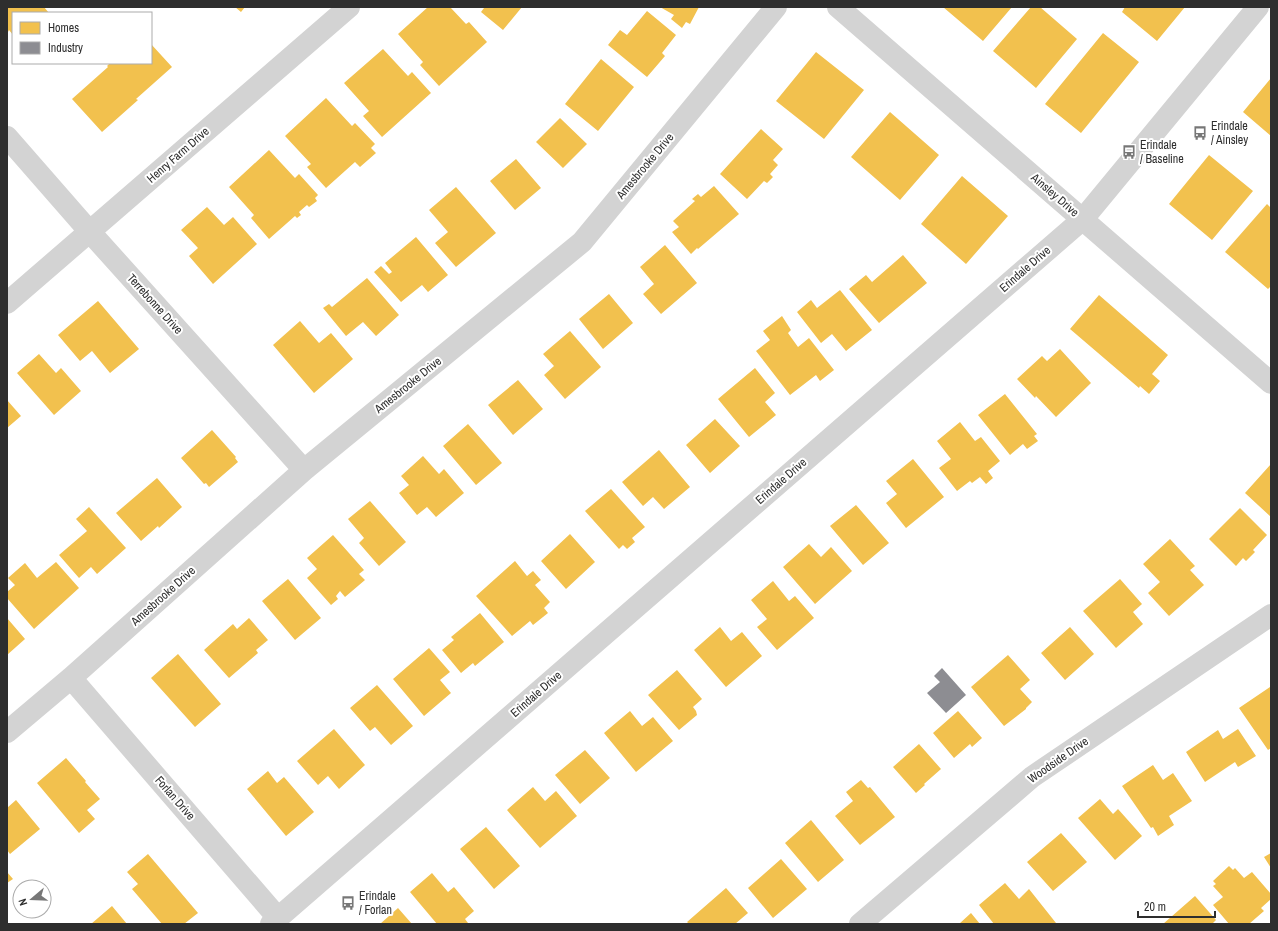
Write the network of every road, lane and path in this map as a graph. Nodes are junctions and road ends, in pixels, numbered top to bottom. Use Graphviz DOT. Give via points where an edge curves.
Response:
graph roads {
  1 [pos="349,7"];
  2 [pos="776,7"];
  3 [pos="838,7"];
  4 [pos="1258,7"];
  5 [pos="7,137"];
  6 [pos="1082,219"];
  7 [pos="90,232"];
  8 [pos="7,303"];
  9 [pos="1271,383"];
  10 [pos="304,470"];
  11 [pos="1271,615"];
  12 [pos="71,678"];
  13 [pos="7,732"];
  14 [pos="275,921"];
  15 [pos="860,924"];
  1 -- 7 [label="street, Henry Farm Drive"];
  2 -- 10 [label="street, Amesbrooke Drive" via="582,242"];
  3 -- 6 [label="street, Ainsley Drive"];
  4 -- 6 [label="street, Erindale Drive"];
  5 -- 7 [label="street, Terrebonne Drive"];
  6 -- 9 [label="street, Ainsley Drive"];
  6 -- 14 [label="street, Erindale Drive"];
  7 -- 8 [label="street, Henry Farm Drive"];
  7 -- 10 [label="street, Terrebonne Drive"];
  10 -- 12 [label="street, Amesbrooke Drive"];
  11 -- 15 [label="street, Woodside Drive" via="1032,777"];
  12 -- 13 [label="street, Amesbrooke Drive"];
  12 -- 14 [label="street, Forlan Drive"];
}
